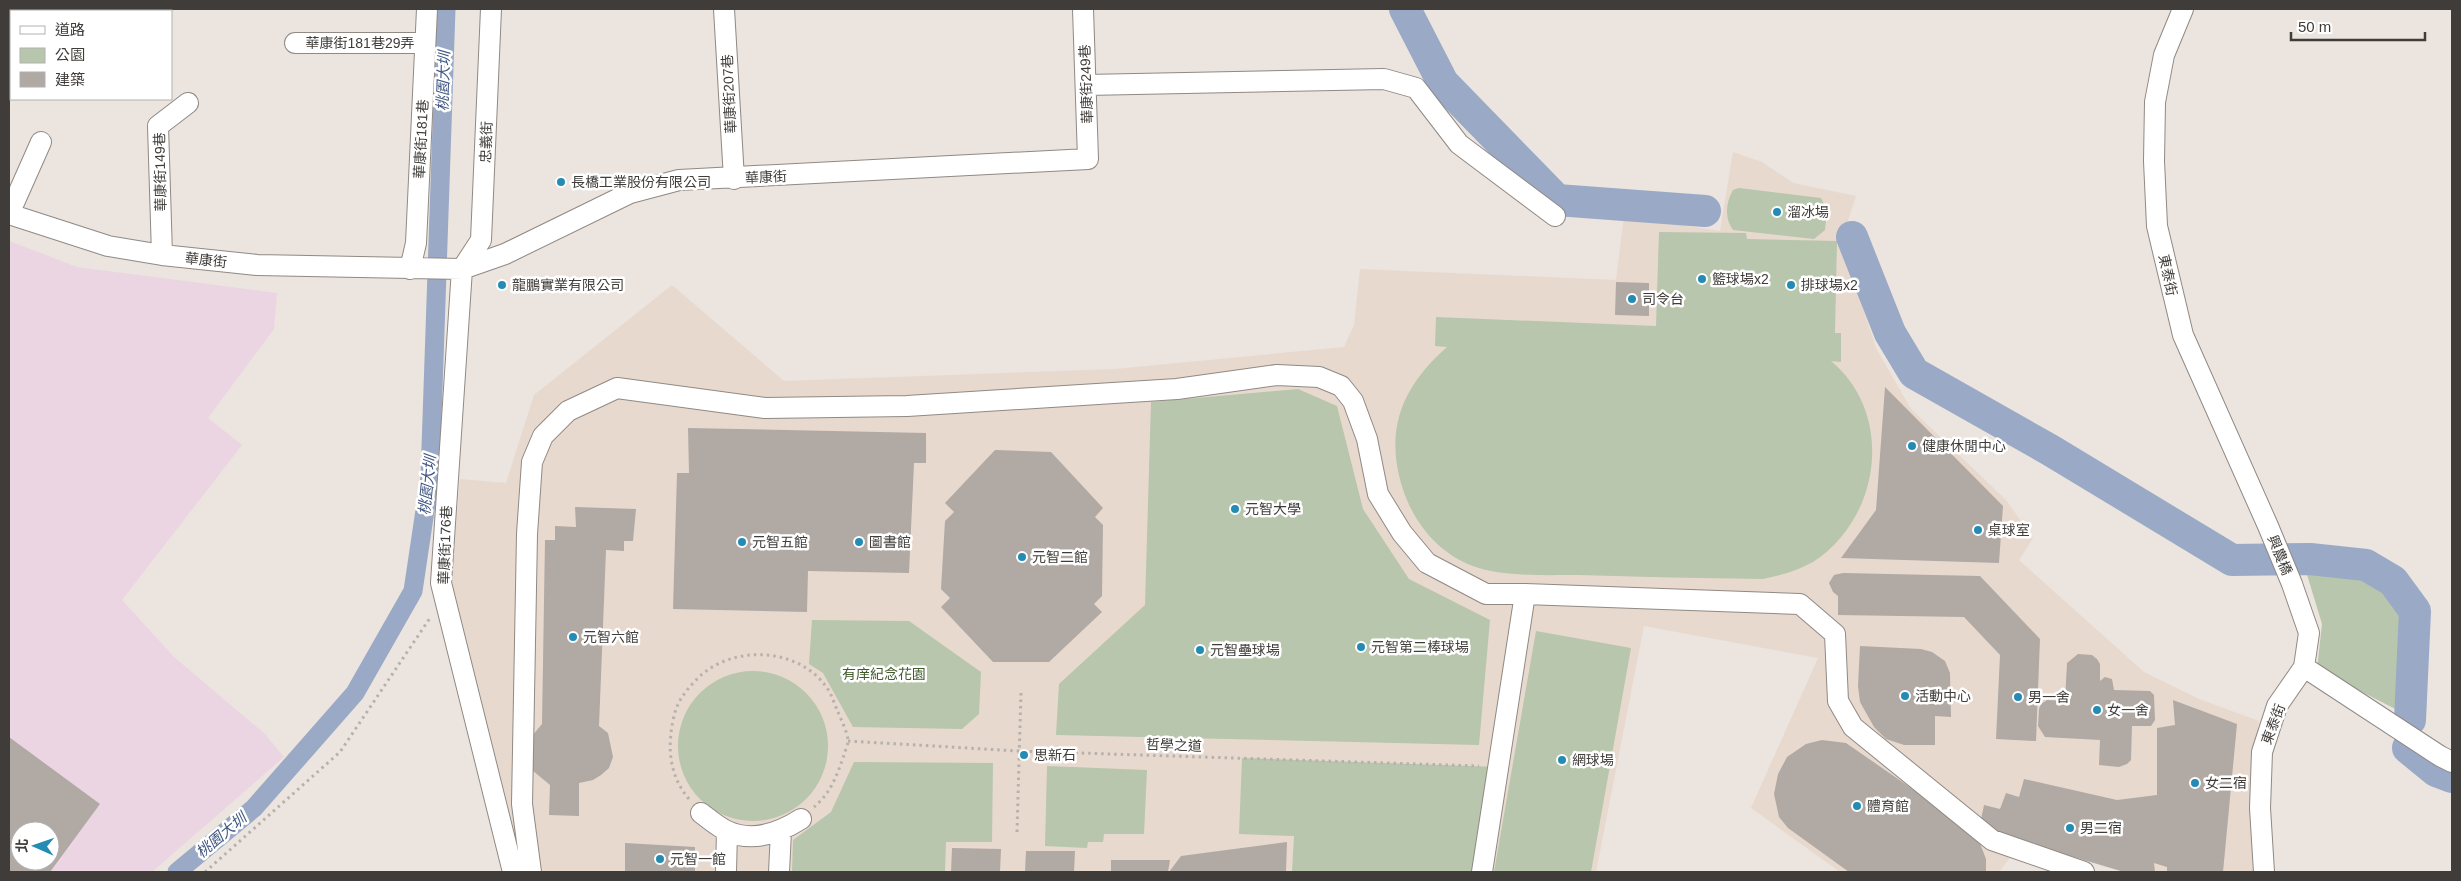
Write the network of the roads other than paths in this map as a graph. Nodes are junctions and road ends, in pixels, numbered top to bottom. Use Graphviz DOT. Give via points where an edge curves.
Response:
graph roads {
  1 [pos="427,9"];
  2 [pos="491,9"];
  3 [pos="724,9"];
  4 [pos="1083,9"];
  5 [pos="2183,9"];
  6 [pos="295,43"];
  7 [pos="426,43"];
  8 [pos="1086,85"];
  9 [pos="188,102"];
  10 [pos="41,142"];
  11 [pos="1088,159"];
  12 [pos="734,179"];
  13 [pos="9,214"];
  14 [pos="1555,216"];
  15 [pos="162,255"];
  16 [pos="410,269"];
  17 [pos="462,270"];
  18 [pos="2268,526"];
  19 [pos="2292,584"];
  20 [pos="1525,594"];
  21 [pos="2304,668"];
  22 [pos="2452,762"];
  23 [pos="701,813"];
  24 [pos="801,819"];
  25 [pos="727,832"];
  26 [pos="781,832"];
  27 [pos="513,872"];
  28 [pos="531,872"];
  29 [pos="726,872"];
  30 [pos="779,872"];
  31 [pos="1482,872"];
  32 [pos="2084,872"];
  33 [pos="2264,872"];
  1 -- 7 [label="street, 華康街181巷"];
  2 -- 17 [label="street, 忠義街" via="481,240"];
  3 -- 12 [label="street, 華康街207巷"];
  4 -- 8 [label="street, 華康街249巷"];
  5 -- 18 [label="street, 東泰街" via="2164,55 2155,102 2158,226 2183,335"];
  6 -- 7 [label="street, 華康街181巷29弄"];
  7 -- 16 [label="street, 華康街181巷" via="416,242"];
  8 -- 11 [label="street, 華康街249巷"];
  8 -- 14 [label="street" via="1384,78 1416,88 1459,144"];
  9 -- 15 [label="street, 華康街149巷" via="158,126"];
  10 -- 13 [label="street"];
  11 -- 12 [label="street, 華康街"];
  12 -- 17 [label="street, 華康街" via="679,180 630,193 505,254"];
  13 -- 15 [label="street, 華康街" via="108,246"];
  15 -- 16 [label="street, 華康街" via="257,265"];
  16 -- 17 [label="street, 華康街"];
  17 -- 27 [label="street, 華康街176巷" via="441,583"];
  18 -- 19 [label="street, 興農橋"];
  19 -- 21 [label="street, 東泰街" via="2309,633"];
  20 -- 28 [label="street" via="1486,594 1427,563 1402,533 1378,494 1367,439 1352,401 1341,386 1319,377 1277,375 1177,389 907,406 765,408 618,388 568,411 543,436 532,462 527,534 522,804"];
  20 -- 31 [label="street"];
  20 -- 32 [label="street" via="1800,604 1836,634 1838,701 1853,727 1992,840"];
  21 -- 22 [label="street"];
  21 -- 33 [label="street, 東泰街" via="2277,706 2262,752 2260,808"];
  23 -- 25 [label="street"];
  24 -- 26 [label="street"];
  25 -- 26 [label="street" via="755,837"];
  25 -- 29 [label="street"];
  26 -- 30 [label="street"];
}
